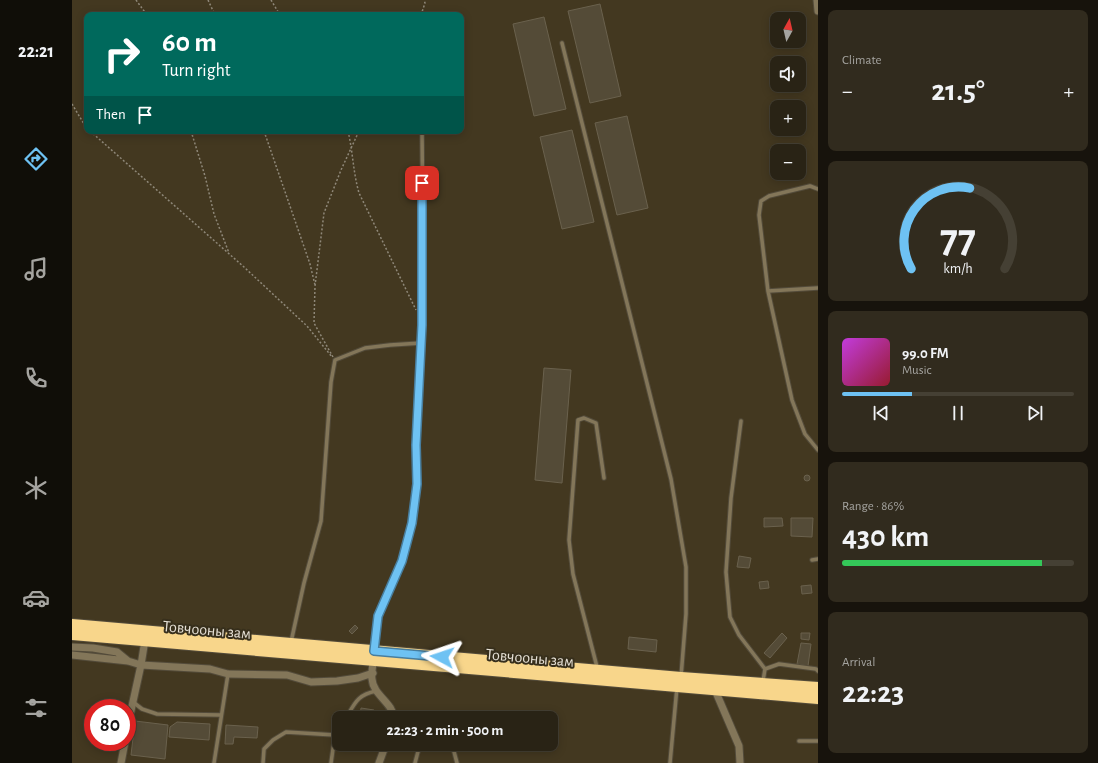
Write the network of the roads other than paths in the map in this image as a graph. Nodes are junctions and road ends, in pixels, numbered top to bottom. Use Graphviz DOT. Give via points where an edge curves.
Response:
graph roads {
  1 [pos="816,0"];
  2 [pos="818,11"];
  3 [pos="562,43"];
  4 [pos="422,134"];
  5 [pos="818,189"];
  6 [pos="818,288"];
  7 [pos="768,291"];
  8 [pos="421,343"];
  9 [pos="741,421"];
  10 [pos="818,450"];
  11 [pos="604,478"];
  12 [pos="818,559"];
  13 [pos="812,560"];
  14 [pos="72,625"];
  15 [pos="72,634"];
  16 [pos="145,640"];
  17 [pos="291,644"];
  18 [pos="72,647"];
  19 [pos="72,655"];
  20 [pos="374,655"];
  21 [pos="128,661"];
  22 [pos="141,664"];
  23 [pos="765,669"];
  24 [pos="598,670"];
  25 [pos="818,671"];
  26 [pos="373,673"];
  27 [pos="228,674"];
  28 [pos="679,682"];
  29 [pos="759,684"];
  30 [pos="818,688"];
  31 [pos="715,690"];
  32 [pos="377,691"];
  33 [pos="818,698"];
  34 [pos="133,699"];
  35 [pos="136,705"];
  36 [pos="350,711"];
  37 [pos="392,711"];
  38 [pos="221,715"];
  39 [pos="332,735"];
  40 [pos="799,740"];
  41 [pos="818,741"];
  42 [pos="123,751"];
  43 [pos="333,751"];
  44 [pos="383,751"];
  45 [pos="418,751"];
  46 [pos="453,751"];
  47 [pos="121,763"];
  48 [pos="214,763"];
  49 [pos="263,763"];
  50 [pos="331,763"];
  51 [pos="378,763"];
  52 [pos="415,763"];
  53 [pos="456,763"];
  54 [pos="670,763"];
  55 [pos="740,763"];
  1 -- 2 [label="street"];
  3 -- 28 [label="lane" via="671,479 686,567 686,614"];
  4 -- 8 [label="lane"];
  5 -- 7 [label="lane" via="810,186 769,196 761,201 758,215"];
  6 -- 7 [label="lane"];
  7 -- 10 [label="lane" via="792,400 805,434"];
  8 -- 17 [label="lane" via="366,348 335,360 331,382 321,521"];
  8 -- 20 [label="lane" via="416,445 417,484 412,523 402,561 378,616"];
  9 -- 23 [label="lane" via="731,498 726,572 730,617 739,635"];
  11 -- 24 [label="lane" via="596,422 584,418 578,420 569,540 574,574"];
  12 -- 13 [label="lane"];
  14 -- 17 [label="highway, Товчооны зам"];
  15 -- 16 [label="highway, Товчооны зам"];
  16 -- 20 [label="highway, Товчооны зам"];
  16 -- 22 [label="street"];
  17 -- 20 [label="highway, Товчооны зам"];
  18 -- 21 [label="street" via="117,652"];
  19 -- 21 [label="street"];
  20 -- 24 [label="highway, Товчооны зам"];
  20 -- 26 [label="street"];
  20 -- 28 [label="highway, Товчооны зам"];
  21 -- 22 [label="street"];
  22 -- 27 [label="street" via="210,669"];
  22 -- 34 [label="street"];
  23 -- 25 [label="lane" via="779,664"];
  23 -- 29 [label="lane" via="764,680"];
  24 -- 28 [label="highway, Товчооны зам"];
  26 -- 27 [label="street" via="337,682 311,682 287,675"];
  26 -- 32 [label="street" via="372,680"];
  27 -- 38 [label="lane"];
  28 -- 29 [label="highway, Товчооны зам"];
  28 -- 31 [label="highway, Товчооны зам"];
  28 -- 54 [label="lane"];
  29 -- 30 [label="highway, Товчооны зам"];
  31 -- 33 [label="highway, Товчооны зам"];
  31 -- 55 [label="street" via="738,746"];
  32 -- 36 [label="lane" via="365,693"];
  32 -- 37 [label="street"];
  35 -- 38 [label="lane" via="157,714"];
  38 -- 48 [label="lane"];
  39 -- 49 [label="lane" via="286,732 264,749"];
  40 -- 41 [label="lane"];
  42 -- 47 [label="street"];
  43 -- 50 [label="lane"];
  44 -- 51 [label="street"];
  45 -- 52 [label="lane"];
  46 -- 53 [label="lane"];
}
